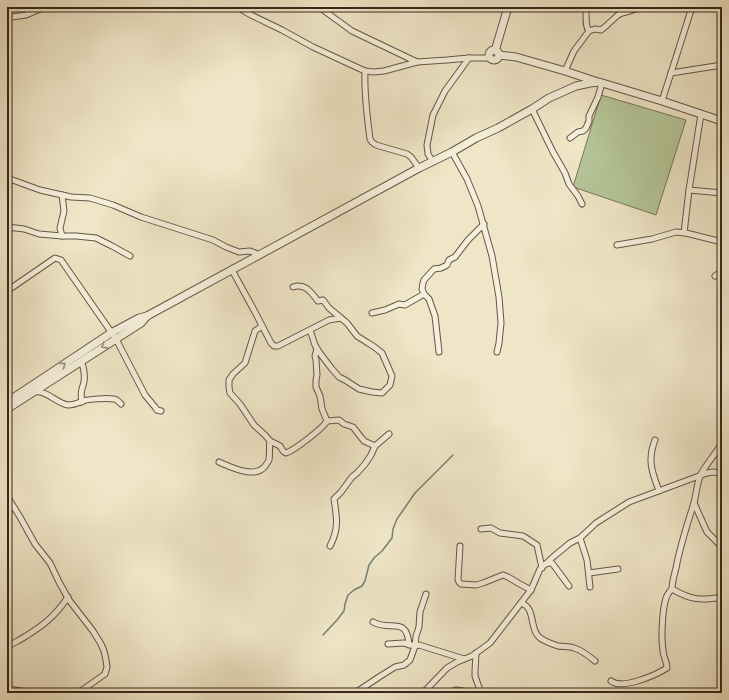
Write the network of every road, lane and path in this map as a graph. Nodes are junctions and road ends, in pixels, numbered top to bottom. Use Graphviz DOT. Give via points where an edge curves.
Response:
graph roads {
  1 [pos="44,7"];
  2 [pos="237,7"];
  3 [pos="319,7"];
  4 [pos="508,7"];
  5 [pos="586,7"];
  6 [pos="642,7"];
  7 [pos="692,7"];
  8 [pos="7,20"];
  9 [pos="589,31"];
  10 [pos="497,53"];
  11 [pos="469,58"];
  12 [pos="490,58"];
  13 [pos="417,62"];
  14 [pos="722,65"];
  15 [pos="365,70"];
  16 [pos="565,71"];
  17 [pos="671,73"];
  18 [pos="600,83"];
  19 [pos="662,101"];
  20 [pos="532,110"];
  21 [pos="701,114"];
  22 [pos="722,121"];
  23 [pos="570,138"];
  24 [pos="452,152"];
  25 [pos="433,162"];
  26 [pos="419,168"];
  27 [pos="7,178"];
  28 [pos="689,190"];
  29 [pos="722,193"];
  30 [pos="62,195"];
  31 [pos="582,204"];
  32 [pos="484,224"];
  33 [pos="7,227"];
  34 [pos="722,230"];
  35 [pos="684,233"];
  36 [pos="62,236"];
  37 [pos="722,242"];
  38 [pos="616,245"];
  39 [pos="260,255"];
  40 [pos="130,256"];
  41 [pos="232,270"];
  42 [pos="722,271"];
  43 [pos="715,276"];
  44 [pos="293,287"];
  45 [pos="7,291"];
  46 [pos="424,294"];
  47 [pos="372,313"];
  48 [pos="341,318"];
  49 [pos="262,326"];
  50 [pos="310,330"];
  51 [pos="114,336"];
  52 [pos="317,349"];
  53 [pos="88,352"];
  54 [pos="439,352"];
  55 [pos="497,352"];
  56 [pos="82,360"];
  57 [pos="32,393"];
  58 [pos="7,402"];
  59 [pos="82,402"];
  60 [pos="121,404"];
  61 [pos="7,409"];
  62 [pos="161,411"];
  63 [pos="327,421"];
  64 [pos="389,434"];
  65 [pos="656,440"];
  66 [pos="270,441"];
  67 [pos="722,443"];
  68 [pos="375,446"];
  69 [pos="219,462"];
  70 [pos="722,473"];
  71 [pos="701,475"];
  72 [pos="659,491"];
  73 [pos="7,496"];
  74 [pos="694,503"];
  75 [pos="481,529"];
  76 [pos="580,538"];
  77 [pos="330,546"];
  78 [pos="460,546"];
  79 [pos="722,547"];
  80 [pos="540,569"];
  81 [pos="618,569"];
  82 [pos="589,573"];
  83 [pos="569,586"];
  84 [pos="590,587"];
  85 [pos="672,589"];
  86 [pos="531,590"];
  87 [pos="426,594"];
  88 [pos="68,597"];
  89 [pos="722,597"];
  90 [pos="521,603"];
  91 [pos="373,622"];
  92 [pos="388,644"];
  93 [pos="409,645"];
  94 [pos="415,646"];
  95 [pos="7,647"];
  96 [pos="476,653"];
  97 [pos="464,659"];
  98 [pos="595,661"];
  99 [pos="611,681"];
  100 [pos="7,688"];
  101 [pos="28,693"];
  102 [pos="78,693"];
  103 [pos="355,693"];
  104 [pos="423,693"];
  105 [pos="450,693"];
  106 [pos="481,693"];
  1 -- 8 [label="street"];
  2 -- 15 [label="street" via="313,48"];
  3 -- 13 [label="street" via="352,31"];
  4 -- 10 [label="street"];
  5 -- 9 [label="street" via="585,25"];
  6 -- 9 [label="street" via="618,15 601,30"];
  7 -- 17 [label="street"];
  9 -- 16 [label="street" via="574,51"];
  10 -- 12 [label="street" via="492,51"];
  10 -- 16 [label="street"];
  11 -- 12 [label="street"];
  11 -- 13 [label="street"];
  11 -- 25 [label="street" via="433,115 426,145"];
  13 -- 15 [label="street" via="384,71"];
  14 -- 17 [label="street"];
  15 -- 26 [label="street" via="365,102 370,139 376,145 406,154"];
  16 -- 18 [label="street"];
  17 -- 19 [label="street"];
  18 -- 19 [label="street"];
  18 -- 20 [label="street" via="576,86 549,98"];
  18 -- 23 [label="street" via="598,97 586,128"];
  19 -- 21 [label="street"];
  20 -- 24 [label="street"];
  20 -- 31 [label="street" via="569,184"];
  21 -- 22 [label="street"];
  21 -- 28 [label="street"];
  24 -- 25 [label="street"];
  24 -- 32 [label="street" via="467,179"];
  25 -- 26 [label="street"];
  26 -- 39 [label="street"];
  27 -- 30 [label="street"];
  28 -- 29 [label="street"];
  28 -- 35 [label="street"];
  30 -- 36 [label="street"];
  30 -- 39 [label="street" via="87,197 148,220 213,240 239,252 250,251"];
  32 -- 46 [label="street" via="447,265 434,269 424,280"];
  32 -- 55 [label="street" via="492,256 500,310"];
  33 -- 36 [label="street"];
  34 -- 37 [label="street"];
  35 -- 37 [label="street"];
  35 -- 38 [label="street" via="676,232"];
  36 -- 40 [label="street" via="96,238"];
  39 -- 41 [label="street"];
  41 -- 49 [label="street"];
  41 -- 51 [label="street" via="139,318"];
  42 -- 43 [label="street"];
  44 -- 48 [label="street" via="303,286 318,301 323,300"];
  45 -- 51 [label="street" via="51,260 59,259"];
  46 -- 47 [label="street" via="405,305 399,304"];
  46 -- 54 [label="street" via="433,310"];
  48 -- 50 [label="street" via="329,320"];
  48 -- 52 [label="street" via="357,336 382,353 392,376 390,385 382,393 359,389 336,374"];
  49 -- 50 [label="street" via="274,346"];
  49 -- 66 [label="street" via="255,332 245,362 232,374 229,387 230,393 254,425"];
  50 -- 52 [label="street"];
  51 -- 53 [label="street"];
  51 -- 62 [label="street" via="145,395 157,410"];
  52 -- 63 [label="street" via="315,384"];
  53 -- 56 [label="street"];
  58 -- 53 [label="street, one-way"];
  56 -- 57 [label="street"];
  56 -- 59 [label="street"];
  57 -- 59 [label="street" via="45,393 68,405"];
  57 -- 61 [label="street"];
  59 -- 60 [label="street" via="115,399"];
  63 -- 66 [label="street" via="289,452 286,453"];
  63 -- 68 [label="street" via="339,420 353,427 364,441"];
  64 -- 68 [label="street"];
  65 -- 72 [label="street" via="652,450 651,468"];
  66 -- 69 [label="street" via="269,460 264,468 257,471 245,472"];
  67 -- 71 [label="street"];
  68 -- 77 [label="street" via="372,455 334,500 337,519 335,537"];
  70 -- 71 [label="street"];
  71 -- 72 [label="street"];
  71 -- 74 [label="street"];
  72 -- 76 [label="street" via="629,502 596,523"];
  73 -- 88 [label="street" via="35,544 50,563"];
  74 -- 79 [label="street" via="707,532"];
  74 -- 85 [label="street" via="679,552"];
  75 -- 80 [label="street" via="491,528 500,533 523,536 537,545"];
  76 -- 80 [label="street" via="570,543"];
  76 -- 82 [label="street"];
  78 -- 86 [label="street" via="458,580 461,584 483,583 503,575"];
  80 -- 83 [label="street" via="548,563 552,564"];
  80 -- 86 [label="street"];
  81 -- 82 [label="street"];
  82 -- 84 [label="street"];
  85 -- 89 [label="street" via="693,598"];
  85 -- 99 [label="street" via="666,599 664,614 662,644 666,668 639,681 620,684"];
  86 -- 90 [label="street"];
  87 -- 94 [label="street" via="421,607"];
  88 -- 95 [label="street" via="47,622"];
  88 -- 102 [label="street" via="98,639 103,648 107,667 105,674"];
  90 -- 96 [label="street" via="490,643"];
  90 -- 98 [label="street" via="526,605 530,612 534,629 540,639 558,646 573,647"];
  91 -- 93 [label="street" via="405,630"];
  92 -- 93 [label="street"];
  93 -- 94 [label="street"];
  94 -- 97 [label="street"];
  94 -- 103 [label="street" via="407,663 396,667"];
  96 -- 97 [label="street"];
  96 -- 106 [label="street" via="474,671"];
  97 -- 104 [label="street" via="447,668"];
  100 -- 101 [label="street"];
  105 -- 106 [label="street" via="456,690"];
}
